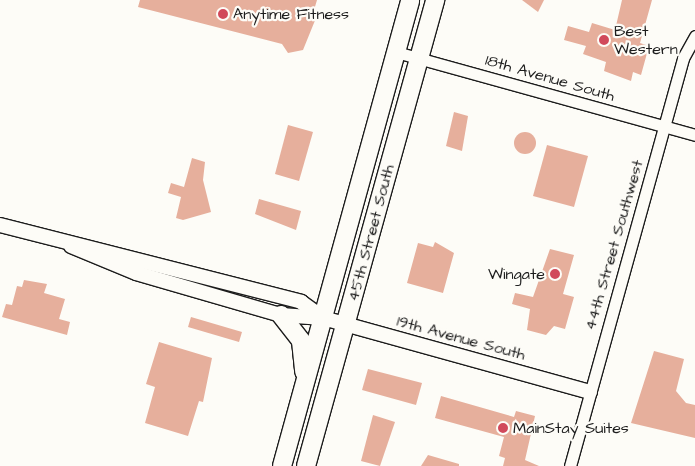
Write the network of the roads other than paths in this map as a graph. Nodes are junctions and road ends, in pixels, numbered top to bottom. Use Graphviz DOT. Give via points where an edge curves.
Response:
graph roads {
  1 [pos="410,0"];
  2 [pos="435,0"];
  3 [pos="695,36"];
  4 [pos="396,52"];
  5 [pos="418,58"];
  6 [pos="664,126"];
  7 [pos="695,135"];
  8 [pos="0,226"];
  9 [pos="71,246"];
  10 [pos="281,315"];
  11 [pos="323,318"];
  12 [pos="347,325"];
  13 [pos="306,380"];
  14 [pos="590,392"];
  15 [pos="282,466"];
  16 [pos="306,466"];
  17 [pos="570,466"];
  1 -- 4 [label="main road, 45th Street South"];
  2 -- 5 [label="main road, 45th Street South"];
  3 -- 6 [label="street, 44th Street Southwest" via="683,58"];
  4 -- 5 [label="street, 18th Avenue South"];
  4 -- 11 [label="main road, 45th Street South"];
  5 -- 6 [label="street, 18th Avenue South"];
  5 -- 12 [label="main road, 45th Street South"];
  6 -- 7 [label="street, 18th Avenue South"];
  6 -- 14 [label="street, 44th Street Southwest"];
  8 -- 9 [label="street, 19th Avenue South"];
  9 -- 10 [label="street, 19th Avenue South" via="136,273"];
  9 -- 11 [label="street, 19th Avenue South" via="159,262 301,302"];
  10 -- 11 [label="street, 19th Avenue South"];
  10 -- 13 [label="main road" via="301,341"];
  11 -- 12 [label="street, 19th Avenue South"];
  11 -- 13 [label="main road, 45th Street South"];
  12 -- 14 [label="street, 19th Avenue South"];
  12 -- 16 [label="main road, 45th Street South"];
  13 -- 15 [label="main road, 45th Street South"];
  14 -- 17 [label="street, 44th Street Southwest"];
}
